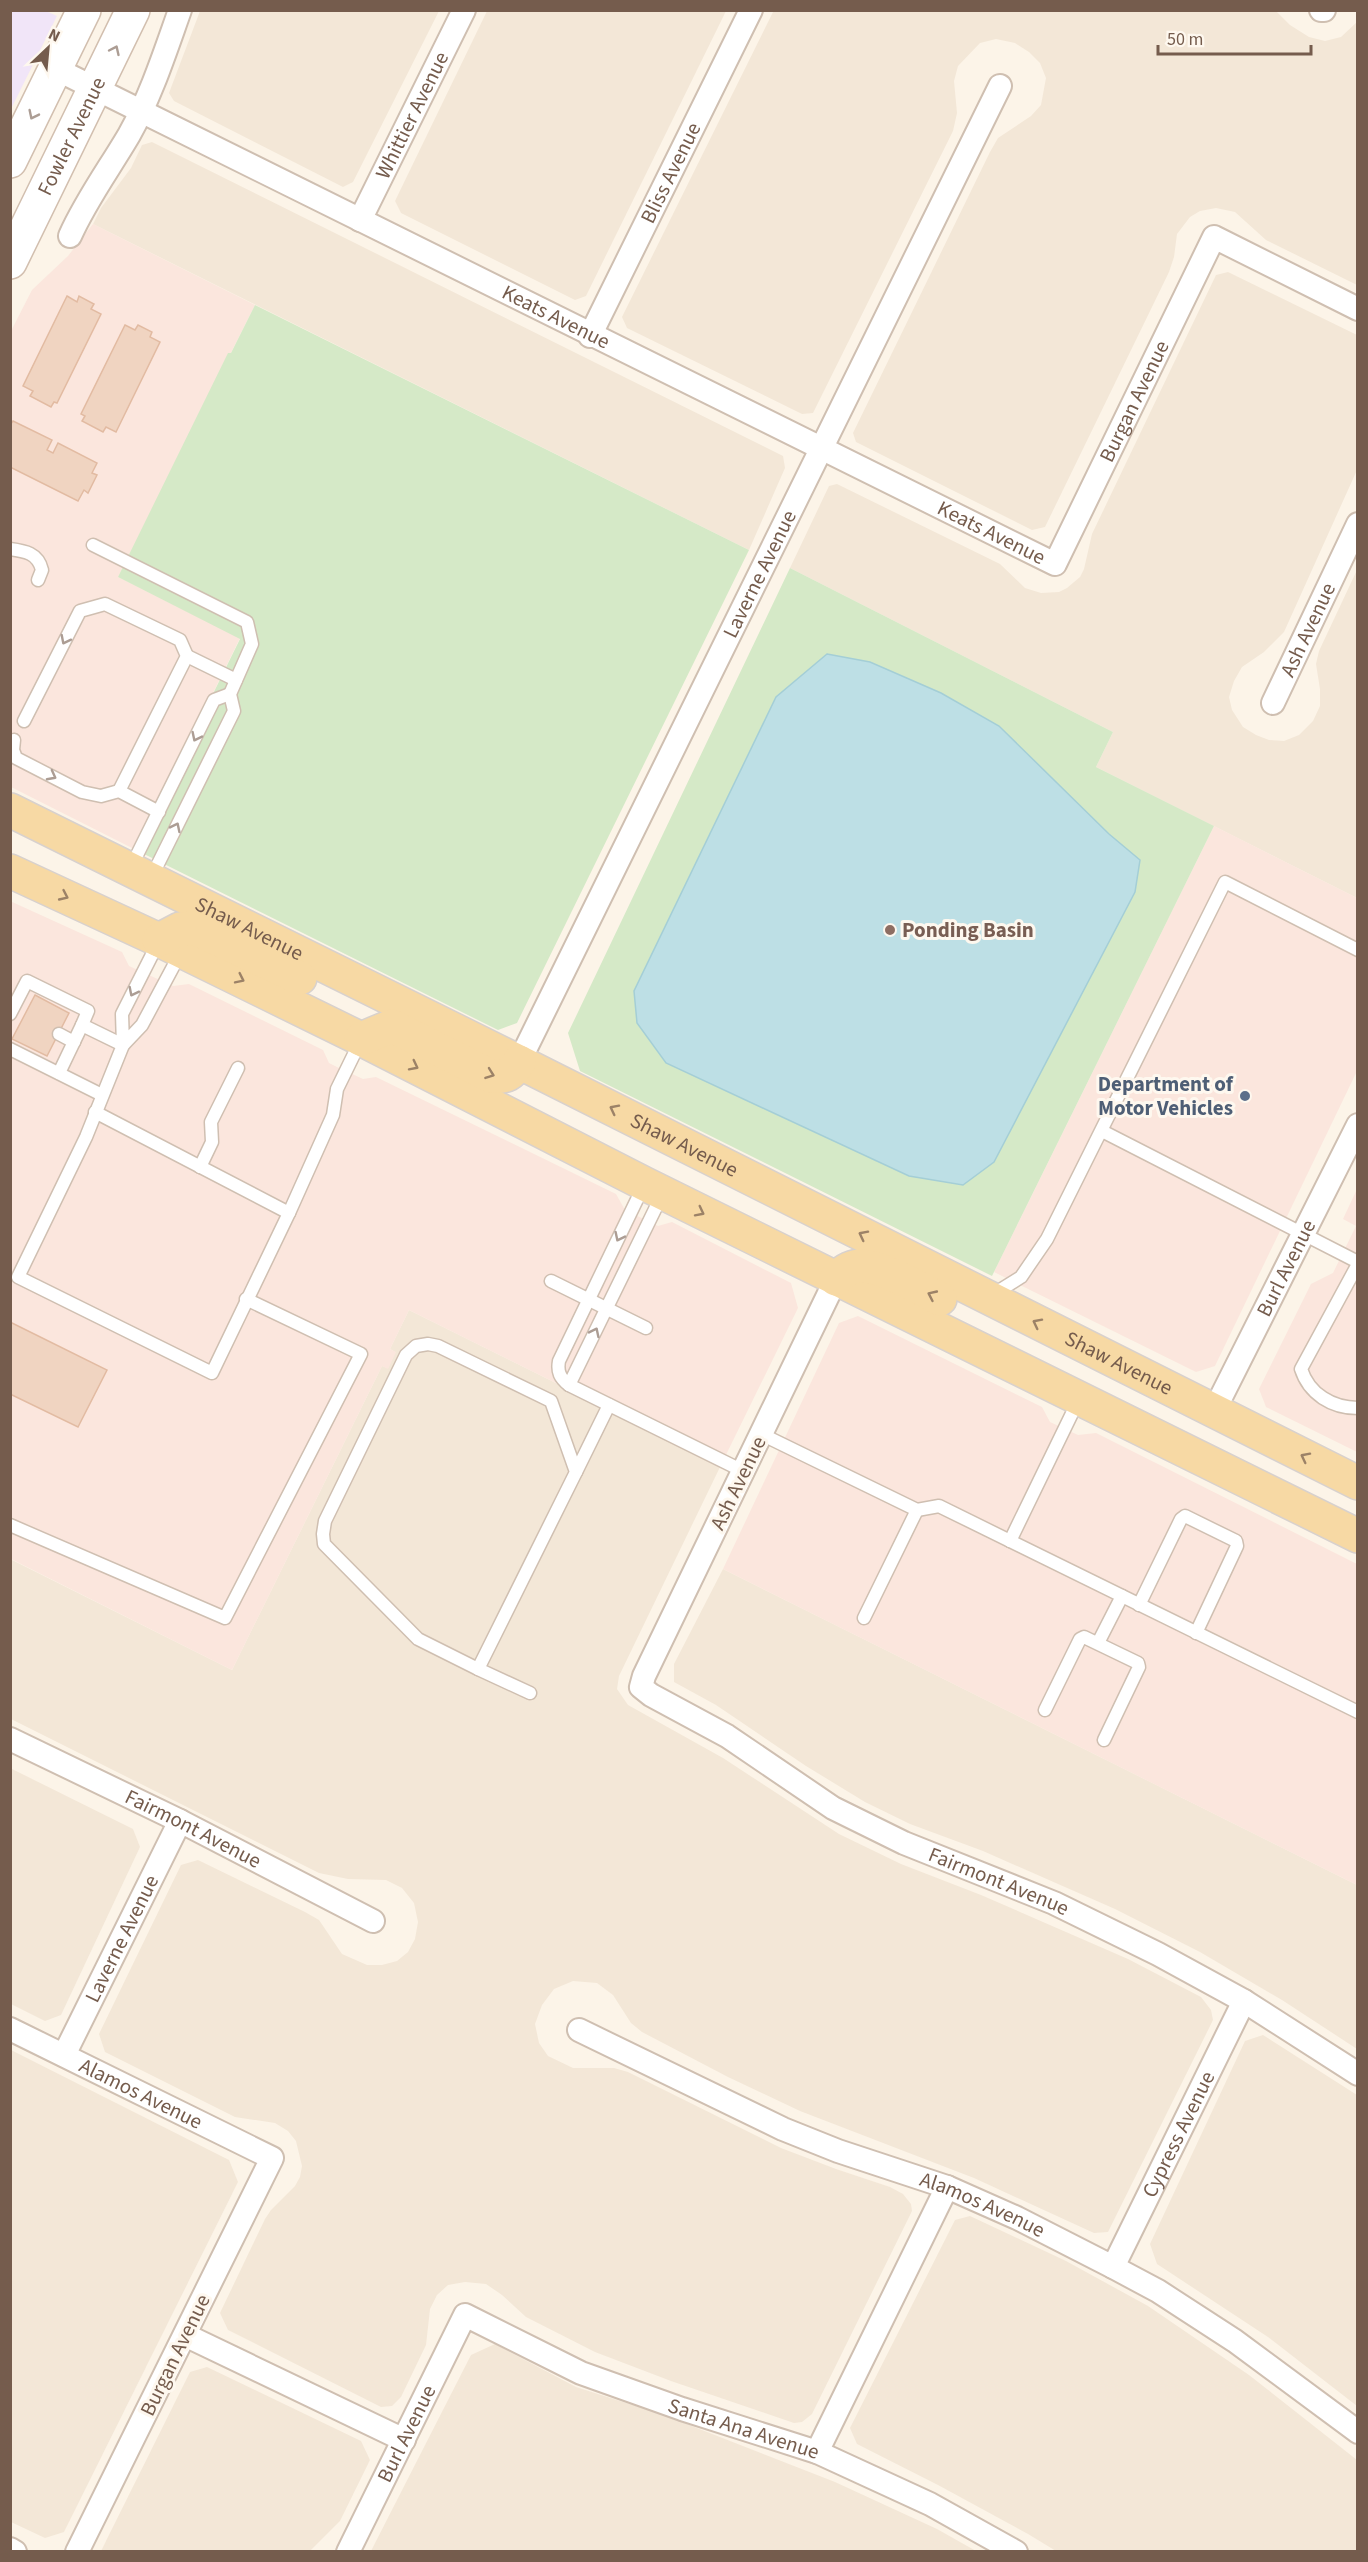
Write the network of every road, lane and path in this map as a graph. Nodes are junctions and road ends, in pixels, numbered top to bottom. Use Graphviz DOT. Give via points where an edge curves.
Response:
graph roads {
  1 [pos="84,10"];
  2 [pos="133,10"];
  3 [pos="180,10"];
  4 [pos="464,10"];
  5 [pos="751,10"];
  6 [pos="56,69"];
  7 [pos="1000,86"];
  8 [pos="96,90"];
  9 [pos="141,111"];
  10 [pos="10,161"];
  11 [pos="360,219"];
  12 [pos="70,236"];
  13 [pos="10,262"];
  14 [pos="1358,309"];
  15 [pos="590,336"];
  16 [pos="822,450"];
  17 [pos="1358,524"];
  18 [pos="93,545"];
  19 [pos="10,549"];
  20 [pos="1055,564"];
  21 [pos="38,580"];
  22 [pos="187,656"];
  23 [pos="236,680"];
  24 [pos="230,694"];
  25 [pos="1273,703"];
  26 [pos="24,721"];
  27 [pos="14,740"];
  28 [pos="119,791"];
  29 [pos="10,810"];
  30 [pos="159,812"];
  31 [pos="10,871"];
  32 [pos="140,874"];
  33 [pos="170,945"];
  34 [pos="1358,951"];
  35 [pos="414,1010"];
  36 [pos="15,1014"];
  37 [pos="82,1025"];
  38 [pos="58,1034"];
  39 [pos="361,1039"];
  40 [pos="74,1042"];
  41 [pos="123,1045"];
  42 [pos="10,1049"];
  43 [pos="519,1062"];
  44 [pos="238,1068"];
  45 [pos="59,1073"];
  46 [pos="102,1095"];
  47 [pos="95,1112"];
  48 [pos="1358,1125"];
  49 [pos="1102,1131"];
  50 [pos="200,1167"];
  51 [pos="654,1189"];
  52 [pos="289,1213"];
  53 [pos="1304,1234"];
  54 [pos="1358,1263"];
  55 [pos="14,1275"];
  56 [pos="836,1280"];
  57 [pos="550,1281"];
  58 [pos="987,1298"];
  59 [pos="246,1299"];
  60 [pos="589,1300"];
  61 [pos="606,1309"];
  62 [pos="646,1328"];
  63 [pos="569,1385"];
  64 [pos="1079,1398"];
  65 [pos="609,1405"];
  66 [pos="1358,1408"];
  67 [pos="1214,1411"];
  68 [pos="761,1434"];
  69 [pos="743,1471"];
  70 [pos="576,1472"];
  71 [pos="1358,1483"];
  72 [pos="917,1510"];
  73 [pos="10,1525"];
  74 [pos="1358,1536"];
  75 [pos="1010,1541"];
  76 [pos="1122,1596"];
  77 [pos="1139,1605"];
  78 [pos="864,1618"];
  79 [pos="1196,1633"];
  80 [pos="1098,1643"];
  81 [pos="478,1670"];
  82 [pos="641,1687"];
  83 [pos="530,1693"];
  84 [pos="1045,1710"];
  85 [pos="1358,1712"];
  86 [pos="10,1738"];
  87 [pos="1104,1740"];
  88 [pos="180,1821"];
  89 [pos="373,1921"];
  90 [pos="1244,2001"];
  91 [pos="10,2029"];
  92 [pos="579,2030"];
  93 [pos="64,2055"];
  94 [pos="1358,2074"];
  95 [pos="272,2158"];
  96 [pos="947,2187"];
  97 [pos="1113,2267"];
  98 [pos="465,2315"];
  99 [pos="185,2335"];
  100 [pos="1358,2432"];
  101 [pos="404,2440"];
  102 [pos="817,2452"];
  103 [pos="10,2549"];
  104 [pos="15,2552"];
  105 [pos="77,2552"];
  106 [pos="348,2552"];
  107 [pos="1016,2552"];
  1 -- 6 [label="main road"];
  8 -- 2 [label="main road, Fowler Avenue, one-way"];
  3 -- 9 [label="street, Fowler Avenue"];
  4 -- 11 [label="street, Whittier Avenue"];
  5 -- 15 [label="street, Bliss Avenue"];
  6 -- 8 [label="street, Keats Avenue"];
  6 -- 10 [label="main road, one-way"];
  7 -- 16 [label="street, Laverne Avenue"];
  8 -- 9 [label="street, Keats Avenue"];
  8 -- 13 [label="main road, Fowler Avenue"];
  9 -- 11 [label="street, Keats Avenue"];
  9 -- 12 [label="street, Fowler Avenue" via="83,207"];
  11 -- 15 [label="street, Keats Avenue"];
  14 -- 20 [label="street, Burgan Avenue" via="1214,237"];
  15 -- 16 [label="street, Keats Avenue"];
  16 -- 20 [label="street, Keats Avenue"];
  16 -- 43 [label="street, Laverne Avenue"];
  17 -- 25 [label="street, Ash Avenue"];
  18 -- 23 [label="lane" via="247,622 252,644"];
  19 -- 21 [label="lane" via="35,556 42,570"];
  22 -- 23 [label="lane"];
  22 -- 26 [label="lane, one-way" via="180,640 105,604 80,611"];
  22 -- 28 [label="lane"];
  23 -- 24 [label="lane"];
  24 -- 30 [label="lane, one-way" via="213,700"];
  32 -- 24 [label="lane, one-way" via="234,711"];
  27 -- 28 [label="lane, one-way" via="16,758 82,792 101,796"];
  28 -- 30 [label="lane"];
  29 -- 32 [label="main road, Shaw Avenue"];
  30 -- 32 [label="lane"];
  31 -- 33 [label="main road, one-way"];
  32 -- 35 [label="main road, Shaw Avenue"];
  33 -- 35 [label="main road" via="180,929 194,928 304,980"];
  33 -- 39 [label="main road, one-way"];
  33 -- 41 [label="lane" via="142,1024"];
  33 -- 41 [label="lane, one-way" via="122,1014"];
  34 -- 49 [label="lane" via="1225,882"];
  35 -- 43 [label="main road, Shaw Avenue"];
  36 -- 37 [label="lane" via="27,981 88,1011"];
  37 -- 40 [label="lane"];
  37 -- 41 [label="lane"];
  38 -- 40 [label="lane"];
  39 -- 43 [label="main road, one-way" via="392,1026 503,1078"];
  39 -- 51 [label="main road, one-way"];
  39 -- 52 [label="lane" via="337,1089 333,1115"];
  40 -- 45 [label="lane"];
  41 -- 46 [label="lane"];
  42 -- 45 [label="lane"];
  58 -- 43 [label="main road, Shaw Avenue, one-way"];
  44 -- 50 [label="lane" via="211,1122 212,1142"];
  45 -- 46 [label="lane"];
  46 -- 47 [label="lane"];
  47 -- 50 [label="lane"];
  47 -- 55 [label="lane"];
  48 -- 53 [label="street, Burl Avenue"];
  49 -- 53 [label="lane"];
  49 -- 58 [label="lane" via="1047,1239 1021,1277"];
  50 -- 52 [label="lane"];
  51 -- 56 [label="main road, one-way"];
  51 -- 60 [label="lane, one-way"];
  51 -- 61 [label="lane"];
  52 -- 59 [label="lane"];
  53 -- 54 [label="lane"];
  53 -- 67 [label="street, Burl Avenue"];
  54 -- 66 [label="lane" via="1301,1369 1316,1395 1344,1408"];
  55 -- 59 [label="lane" via="212,1373"];
  58 -- 56 [label="main road, one-way" via="957,1306 862,1265 844,1271"];
  56 -- 64 [label="main road"];
  56 -- 68 [label="street, Ash Avenue"];
  57 -- 60 [label="lane"];
  67 -- 58 [label="main road, Shaw Avenue, one-way"];
  59 -- 73 [label="lane" via="361,1354 225,1618"];
  60 -- 61 [label="lane"];
  60 -- 63 [label="lane" via="559,1361 558,1371"];
  61 -- 62 [label="lane"];
  63 -- 61 [label="lane, one-way"];
  63 -- 65 [label="lane"];
  64 -- 67 [label="main road" via="1116,1388 1179,1419 1206,1420"];
  64 -- 74 [label="main road"];
  64 -- 75 [label="lane"];
  65 -- 69 [label="lane"];
  65 -- 70 [label="lane"];
  71 -- 67 [label="main road, Shaw Avenue, one-way"];
  68 -- 69 [label="street, Ash Avenue"];
  68 -- 72 [label="lane"];
  69 -- 82 [label="street, Ash Avenue"];
  70 -- 81 [label="lane"];
  70 -- 81 [label="lane" via="551,1401 438,1346 417,1346 406,1355 325,1521 324,1544 418,1639"];
  72 -- 75 [label="lane" via="939,1506"];
  72 -- 78 [label="lane"];
  75 -- 76 [label="lane"];
  76 -- 77 [label="lane"];
  76 -- 80 [label="lane"];
  77 -- 79 [label="lane"];
  77 -- 79 [label="lane" via="1185,1516 1236,1541"];
  79 -- 85 [label="lane"];
  80 -- 84 [label="lane" via="1080,1639"];
  80 -- 87 [label="lane" via="1138,1663 1139,1668"];
  81 -- 83 [label="lane"];
  82 -- 90 [label="street, Fairmont Avenue" via="727,1736 833,1808 904,1843 1054,1903"];
  86 -- 88 [label="street, Fairmont Avenue"];
  88 -- 89 [label="street, Fairmont Avenue"];
  88 -- 93 [label="street, Laverne Avenue"];
  90 -- 94 [label="street, Fairmont Avenue"];
  90 -- 97 [label="street, Cypress Avenue"];
  91 -- 93 [label="street, Alamos Avenue"];
  92 -- 96 [label="street, Alamos Avenue" via="783,2129"];
  93 -- 95 [label="street, Alamos Avenue"];
  95 -- 99 [label="street, Burgan Avenue"];
  96 -- 97 [label="street, Alamos Avenue"];
  96 -- 102 [label="street"];
  97 -- 100 [label="street, Alamos Avenue" via="1235,2340"];
  98 -- 101 [label="street, Burl Avenue"];
  98 -- 102 [label="street, Santa Ana Avenue" via="581,2373"];
  99 -- 101 [label="street"];
  99 -- 105 [label="street, Burgan Avenue"];
  101 -- 106 [label="street, Burl Avenue"];
  102 -- 107 [label="street, Santa Ana Avenue" via="930,2504"];
  103 -- 104 [label="street"];
}
